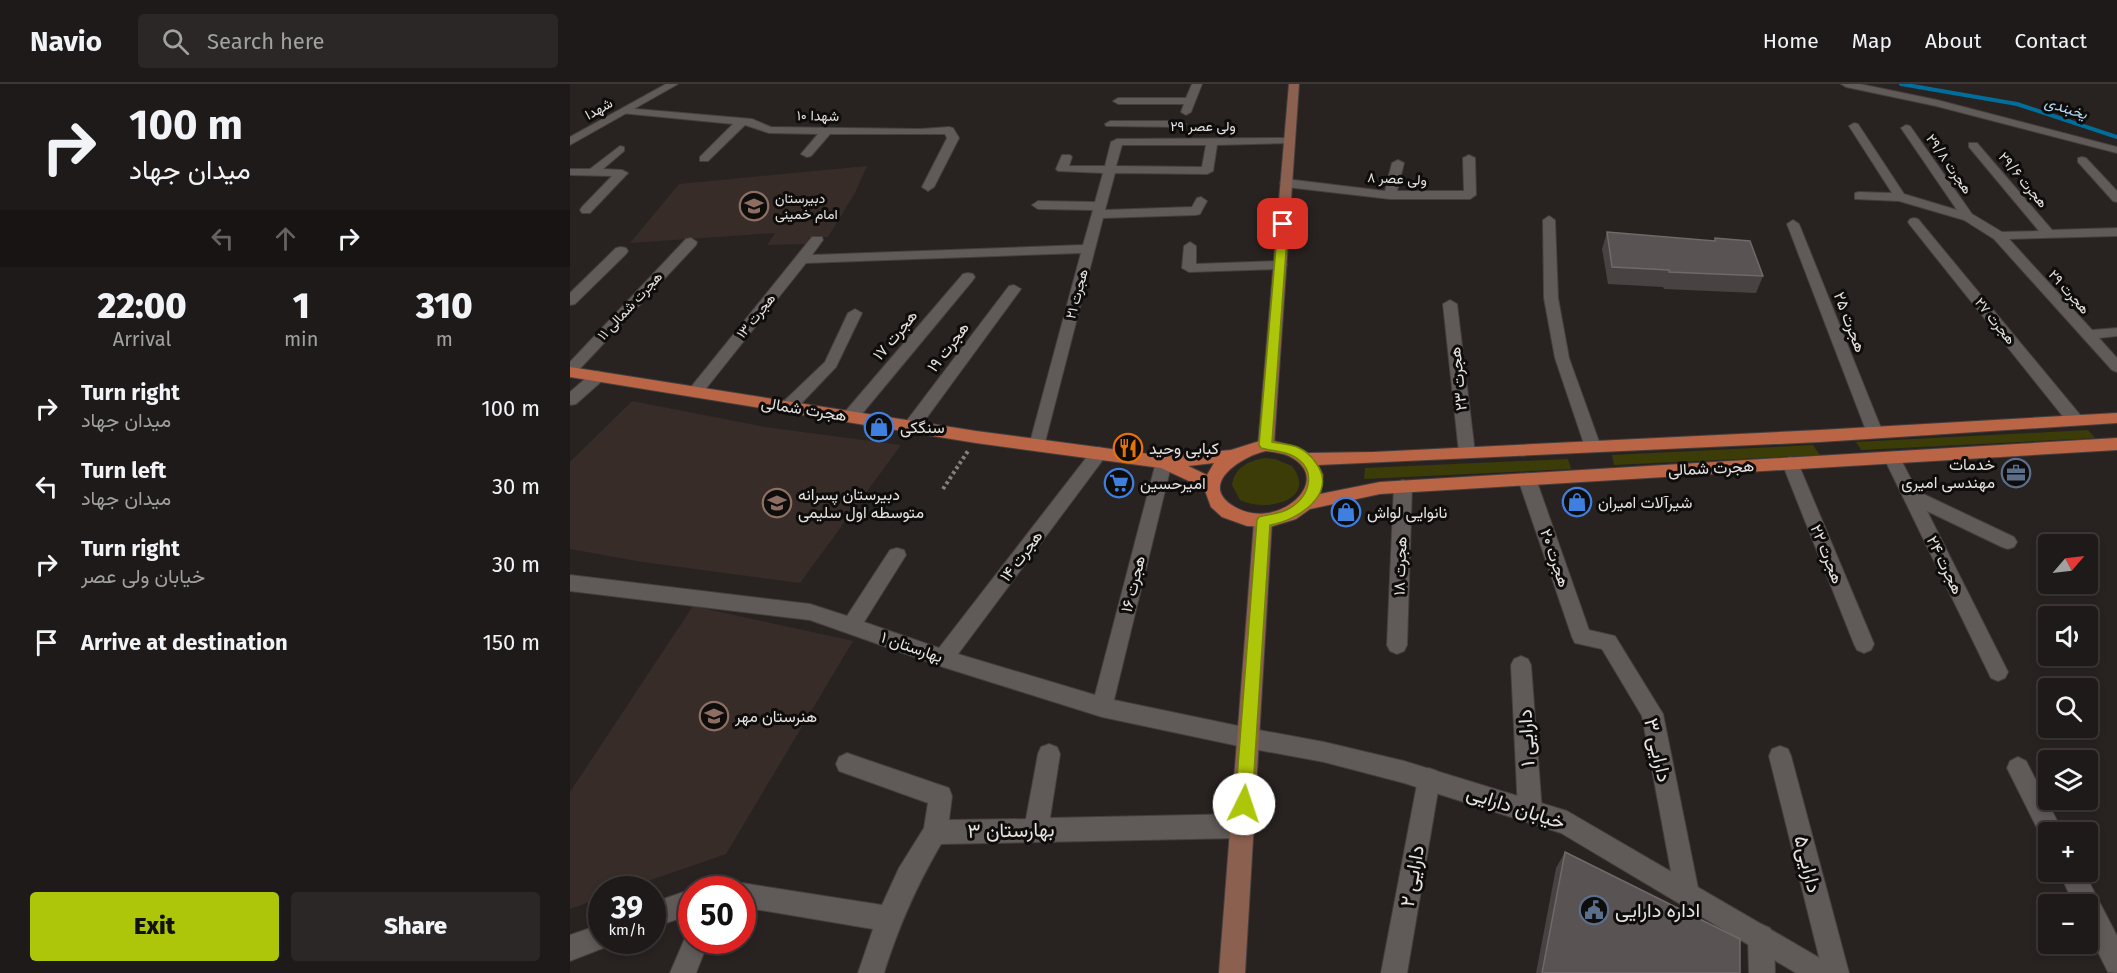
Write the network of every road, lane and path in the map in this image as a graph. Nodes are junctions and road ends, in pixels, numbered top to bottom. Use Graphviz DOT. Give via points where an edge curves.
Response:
graph roads {
  1 [pos="673,84"];
  2 [pos="1197,84"];
  3 [pos="1294,84"];
  4 [pos="1846,84"];
  5 [pos="1191,100"];
  6 [pos="1118,101"];
  7 [pos="625,111"];
  8 [pos="742,122"];
  9 [pos="1110,124"];
  10 [pos="1181,124"];
  11 [pos="1854,126"];
  12 [pos="1906,128"];
  13 [pos="826,132"];
  14 [pos="1212,141"];
  15 [pos="1289,141"];
  16 [pos="570,142"];
  17 [pos="1117,142"];
  18 [pos="1174,142"];
  19 [pos="1973,145"];
  20 [pos="620,149"];
  21 [pos="2117,150"];
  22 [pos="807,154"];
  23 [pos="1066,157"];
  24 [pos="1469,158"];
  25 [pos="704,159"];
  26 [pos="2082,160"];
  27 [pos="1398,163"];
  28 [pos="1110,168"];
  29 [pos="570,172"];
  30 [pos="593,172"];
  31 [pos="1286,183"];
  32 [pos="928,187"];
  33 [pos="1390,195"];
  34 [pos="1859,196"];
  35 [pos="1900,197"];
  36 [pos="2117,198"];
  37 [pos="1201,201"];
  38 [pos="1038,205"];
  39 [pos="586,210"];
  40 [pos="1099,210"];
  41 [pos="1968,217"];
  42 [pos="1549,220"];
  43 [pos="1914,222"];
  44 [pos="1793,224"];
  45 [pos="2117,232"];
  46 [pos="2049,235"];
  47 [pos="1999,236"];
  48 [pos="817,240"];
  49 [pos="691,242"];
  50 [pos="1190,246"];
  51 [pos="1089,249"];
  52 [pos="621,251"];
  53 [pos="801,259"];
  54 [pos="1280,265"];
  55 [pos="968,277"];
  56 [pos="1014,289"];
  57 [pos="570,302"];
  58 [pos="1450,304"];
  59 [pos="855,313"];
  60 [pos="2117,332"];
  61 [pos="2088,335"];
  62 [pos="2117,367"];
  63 [pos="570,371"];
  64 [pos="598,376"];
  65 [pos="695,392"];
  66 [pos="570,400"];
  67 [pos="788,407"];
  68 [pos="850,417"];
  69 [pos="2117,418"];
  70 [pos="2094,419"];
  71 [pos="2075,420"];
  72 [pos="911,427"];
  73 [pos="1875,433"];
  74 [pos="976,438"];
  75 [pos="2117,443"];
  76 [pos="1266,445"];
  77 [pos="1037,446"];
  78 [pos="1593,447"];
  79 [pos="1099,453"];
  80 [pos="1467,453"];
  81 [pos="1230,456"];
  82 [pos="1892,458"];
  83 [pos="1306,459"];
  84 [pos="1164,462"];
  85 [pos="1790,464"];
  86 [pos="1527,479"];
  87 [pos="1213,485"];
  88 [pos="1403,486"];
  89 [pos="943,489"];
  90 [pos="1910,495"];
  91 [pos="1307,503"];
  92 [pos="1263,520"];
  93 [pos="2008,542"];
  94 [pos="897,555"];
  95 [pos="570,582"];
  96 [pos="851,626"];
  97 [pos="1582,638"];
  98 [pos="1397,645"];
  99 [pos="1864,645"];
  100 [pos="943,658"];
  101 [pos="1521,665"];
  102 [pos="1998,672"];
  103 [pos="1102,707"];
  104 [pos="1248,738"];
  105 [pos="1049,754"];
  106 [pos="1780,756"];
  107 [pos="847,764"];
  108 [pos="2018,768"];
  109 [pos="1429,779"];
  110 [pos="1530,811"];
  111 [pos="2046,822"];
  112 [pos="1242,826"];
  113 [pos="1036,830"];
  114 [pos="935,832"];
  115 [pos="1687,893"];
  116 [pos="756,897"];
  117 [pos="889,919"];
  118 [pos="2098,925"];
  119 [pos="1761,937"];
  120 [pos="588,941"];
  121 [pos="570,948"];
  122 [pos="691,954"];
  123 [pos="2117,963"];
  124 [pos="683,973"];
  125 [pos="871,973"];
  126 [pos="1232,973"];
  127 [pos="1394,973"];
  128 [pos="1762,973"];
  129 [pos="1821,973"];
  130 [pos="1836,973"];
  1 -- 7 [label="street, شهدا"];
  2 -- 5 [label="street"];
  3 -- 15 [label="main road"];
  4 -- 21 [label="street" via="1937,103"];
  5 -- 6 [label="street"];
  5 -- 10 [label="street"];
  7 -- 8 [label="street, شهدا ۱۰"];
  7 -- 16 [label="street, شهدا"];
  8 -- 13 [label="street, شهدا ۱۰" via="769,130"];
  8 -- 25 [label="street"];
  9 -- 10 [label="street"];
  10 -- 18 [label="street"];
  11 -- 35 [label="street"];
  12 -- 41 [label="street, هجرت ۲۹/۸"];
  13 -- 22 [label="street"];
  13 -- 32 [label="street, شهدا ۱۰" via="949,130 953,138"];
  14 -- 15 [label="street, ولی عصر ۲۹"];
  14 -- 18 [label="street, ولی عصر ۲۹"];
  14 -- 28 [label="street" via="1207,171"];
  15 -- 31 [label="main road"];
  17 -- 18 [label="street, ولی عصر ۲۹"];
  17 -- 28 [label="street, هجرت ۲۱"];
  19 -- 46 [label="street, هجرت ۲۹/۶"];
  20 -- 30 [label="street"];
  23 -- 28 [label="street" via="1062,169"];
  24 -- 33 [label="street, ولی عصر ۸" via="1470,195"];
  26 -- 36 [label="street"];
  27 -- 33 [label="street"];
  28 -- 40 [label="street, هجرت ۲۱"];
  29 -- 30 [label="street"];
  30 -- 39 [label="street" via="622,172"];
  31 -- 33 [label="street, ولی عصر ۸"];
  31 -- 54 [label="main road"];
  34 -- 35 [label="street, هجرت ۲۹"];
  35 -- 41 [label="street, هجرت ۲۹"];
  37 -- 40 [label="street" via="1196,211"];
  38 -- 40 [label="street"];
  40 -- 51 [label="street, هجرت ۲۱"];
  41 -- 47 [label="street, هجرت ۲۹"];
  42 -- 78 [label="street" via="1551,298 1560,348"];
  43 -- 71 [label="street, هجرت ۲۷"];
  44 -- 73 [label="street, هجرت ۲۵"];
  45 -- 46 [label="street"];
  46 -- 47 [label="street"];
  47 -- 61 [label="street, هجرت ۲۹"];
  48 -- 53 [label="street, هجرت ۱۳"];
  49 -- 63 [label="street, هجرت شمالی ۱۱"];
  50 -- 54 [label="street" via="1189,268"];
  51 -- 53 [label="street"];
  51 -- 77 [label="street, هجرت ۲۱"];
  52 -- 57 [label="street"];
  53 -- 65 [label="street, هجرت ۱۳"];
  54 -- 76 [label="main road"];
  55 -- 68 [label="street, هجرت ۱۷"];
  56 -- 72 [label="street, هجرت ۱۹"];
  58 -- 80 [label="street, هجرت ۲۳"];
  59 -- 67 [label="street" via="831,364"];
  60 -- 61 [label="street"];
  61 -- 62 [label="street, هجرت ۲۹"];
  63 -- 64 [label="main road, هجرت شمالی"];
  64 -- 65 [label="main road, هجرت شمالی"];
  64 -- 66 [label="street"];
  65 -- 67 [label="main road, هجرت شمالی"];
  67 -- 68 [label="main road, هجرت شمالی"];
  68 -- 72 [label="main road, هجرت شمالی"];
  69 -- 70 [label="main road, هجرت شمالی"];
  70 -- 71 [label="main road, هجرت شمالی"];
  70 -- 75 [label="main road"];
  71 -- 73 [label="main road, هجرت شمالی"];
  72 -- 74 [label="main road, هجرت شمالی"];
  73 -- 78 [label="main road, هجرت شمالی"];
  74 -- 77 [label="main road, هجرت شمالی"];
  74 -- 89 [label="path"];
  75 -- 82 [label="main road, هجرت شمالی"];
  76 -- 81 [label="main road"];
  76 -- 83 [label="main road" via="1295,451"];
  77 -- 79 [label="main road, هجرت شمالی"];
  78 -- 80 [label="main road, هجرت شمالی"];
  79 -- 84 [label="main road, هجرت شمالی"];
  79 -- 100 [label="street, هجرت ۱۴"];
  80 -- 83 [label="main road, هجرت شمالی"];
  81 -- 84 [label="main road"];
  81 -- 87 [label="main road" via="1217,469"];
  82 -- 85 [label="main road, هجرت شمالی"];
  82 -- 90 [label="street, هجرت ۲۴"];
  83 -- 91 [label="main road" via="1316,480"];
  84 -- 87 [label="main road, هجرت شمالی"];
  84 -- 103 [label="street, هجرت ۱۶"];
  85 -- 86 [label="main road, هجرت شمالی"];
  85 -- 99 [label="street, هجرت ۲۲"];
  86 -- 88 [label="main road, هجرت شمالی"];
  86 -- 97 [label="street, هجرت ۲۰"];
  87 -- 92 [label="main road" via="1219,501 1233,514"];
  88 -- 91 [label="main road, هجرت شمالی"];
  88 -- 98 [label="street, هجرت ۱۸"];
  90 -- 93 [label="street"];
  90 -- 102 [label="street, هجرت ۲۴"];
  91 -- 92 [label="main road" via="1280,518"];
  92 -- 104 [label="main road"];
  94 -- 96 [label="street"];
  95 -- 96 [label="street, بهارستان ۱" via="810,612"];
  96 -- 100 [label="street, بهارستان ۱"];
  97 -- 115 [label="street, دارایی ۳" via="1608,642 1652,714"];
  100 -- 103 [label="street, بهارستان ۱"];
  101 -- 110 [label="street, دارایی ۱"];
  103 -- 104 [label="street, بهارستان ۱"];
  104 -- 109 [label="street, خیابان دارایی" via="1324,752"];
  104 -- 112 [label="main road"];
  105 -- 113 [label="street"];
  106 -- 130 [label="street, دارایی۵"];
  107 -- 114 [label="street" via="941,796"];
  108 -- 111 [label="street"];
  109 -- 110 [label="street, خیابان دارایی"];
  109 -- 127 [label="street, دارایی ۲"];
  110 -- 115 [label="street, خیابان دارایی" via="1567,823"];
  112 -- 113 [label="street, بهارستان ۳"];
  112 -- 126 [label="main road"];
  113 -- 114 [label="street, بهارستان ۳"];
  114 -- 117 [label="street"];
  115 -- 119 [label="street, خیابان دارایی"];
  116 -- 117 [label="street"];
  117 -- 125 [label="street"];
  118 -- 123 [label="street"];
  119 -- 128 [label="street"];
  119 -- 129 [label="street, خیابان دارایی"];
  120 -- 121 [label="street"];
  122 -- 124 [label="street"];
}
